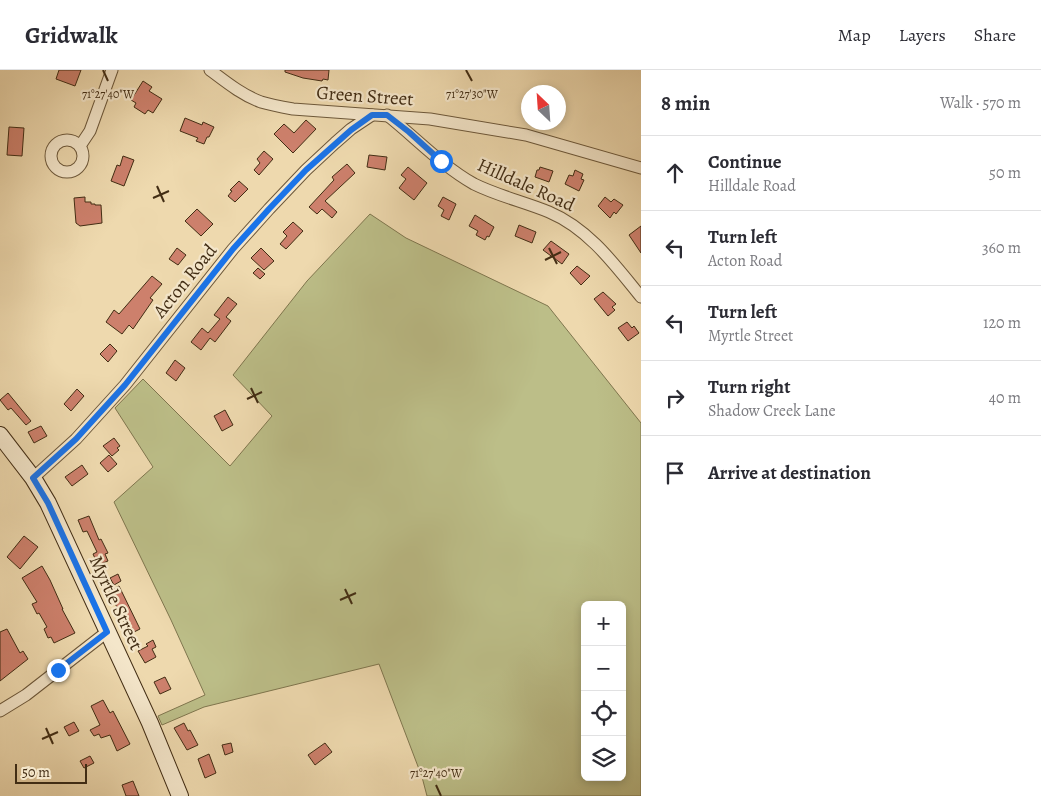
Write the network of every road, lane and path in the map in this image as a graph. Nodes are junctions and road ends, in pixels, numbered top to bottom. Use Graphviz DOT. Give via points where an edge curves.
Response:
graph roads {
  1 [pos="112,70"];
  2 [pos="210,70"];
  3 [pos="372,115"];
  4 [pos="387,115"];
  5 [pos="80,146"];
  6 [pos="641,168"];
  7 [pos="641,297"];
  8 [pos="0,436"];
  9 [pos="33,478"];
  10 [pos="107,632"];
  11 [pos="0,711"];
  12 [pos="180,796"];
  1 -- 5 [label="street" via="90,131"];
  2 -- 3 [label="street, Green Street" via="261,102 293,109"];
  3 -- 4 [label="street, Green Street"];
  3 -- 9 [label="street, Acton Road" via="335,143 269,209 233,249 125,385 76,439"];
  4 -- 6 [label="street, Green Street" via="430,118 526,135"];
  4 -- 7 [label="street, Hilldale Road" via="441,161 475,184 572,224 599,247"];
  8 -- 9 [label="street, Myrtle Street"];
  9 -- 10 [label="street, Myrtle Street" via="51,509"];
  10 -- 11 [label="street" via="26,695"];
  10 -- 12 [label="street, Myrtle Street"];
}
